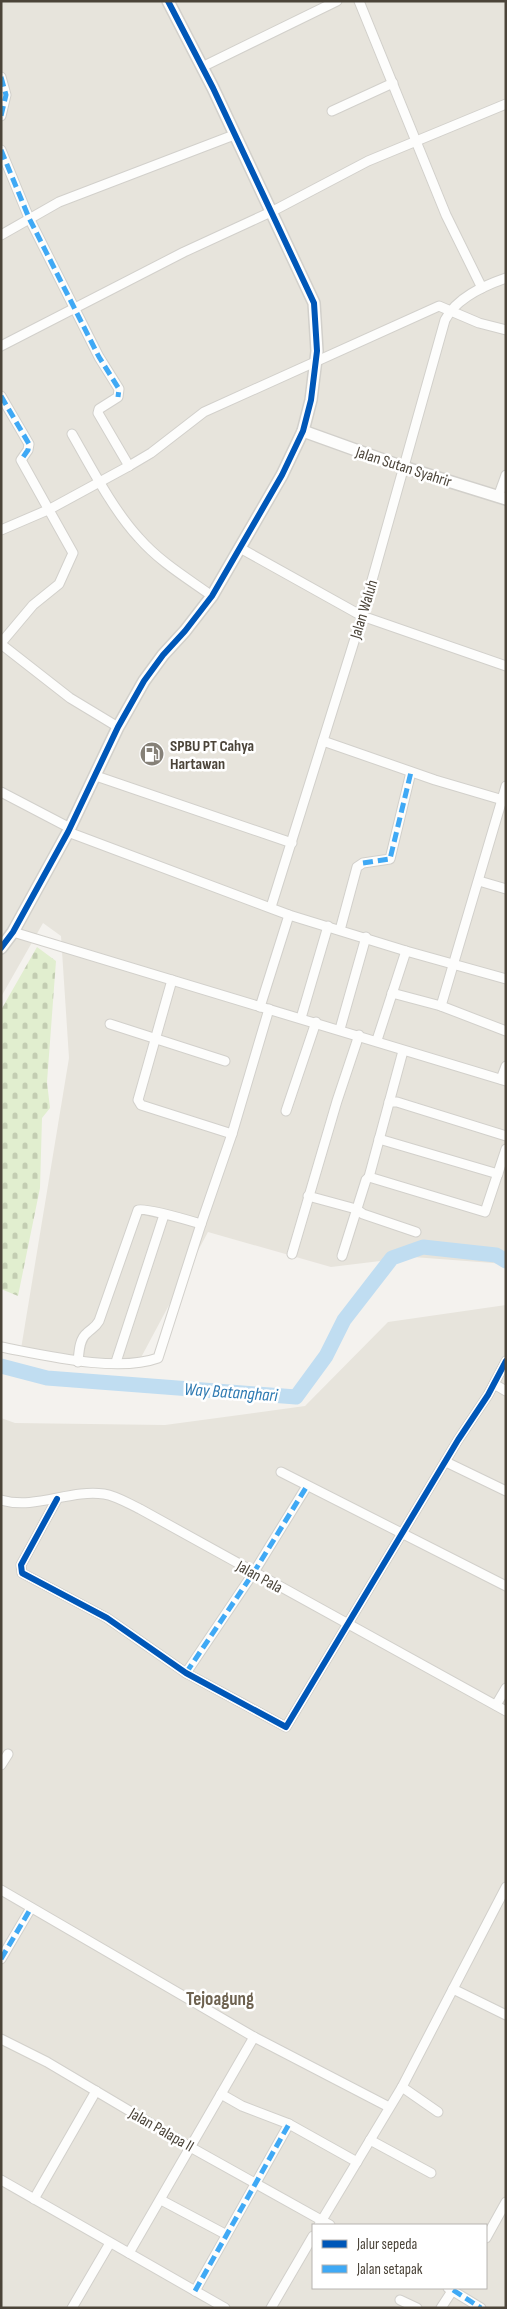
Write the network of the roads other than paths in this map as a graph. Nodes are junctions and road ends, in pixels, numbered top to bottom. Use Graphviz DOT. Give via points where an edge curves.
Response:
graph roads {
  1 [pos="168,1"];
  2 [pos="337,1"];
  3 [pos="359,1"];
  4 [pos="202,67"];
  5 [pos="1,77"];
  6 [pos="393,83"];
  7 [pos="506,104"];
  8 [pos="332,111"];
  9 [pos="1,116"];
  10 [pos="234,134"];
  11 [pos="416,139"];
  12 [pos="1,150"];
  13 [pos="271,212"];
  14 [pos="29,218"];
  15 [pos="1,235"];
  16 [pos="506,278"];
  17 [pos="482,288"];
  18 [pos="74,308"];
  19 [pos="450,310"];
  20 [pos="506,330"];
  21 [pos="1,346"];
  22 [pos="315,364"];
  23 [pos="1,396"];
  24 [pos="303,432"];
  25 [pos="72,434"];
  26 [pos="129,466"];
  27 [pos="403,466"];
  28 [pos="506,474"];
  29 [pos="100,482"];
  30 [pos="502,498"];
  31 [pos="50,509"];
  32 [pos="1,530"];
  33 [pos="240,548"];
  34 [pos="212,596"];
  35 [pos="362,616"];
  36 [pos="1,643"];
  37 [pos="506,666"];
  38 [pos="118,726"];
  39 [pos="323,742"];
  40 [pos="411,772"];
  41 [pos="96,776"];
  42 [pos="506,786"];
  43 [pos="1,792"];
  44 [pos="504,801"];
  45 [pos="69,830"];
  46 [pos="292,843"];
  47 [pos="478,881"];
  48 [pos="506,889"];
  49 [pos="270,907"];
  50 [pos="289,914"];
  51 [pos="328,926"];
  52 [pos="340,930"];
  53 [pos="13,932"];
  54 [pos="366,937"];
  55 [pos="1,948"];
  56 [pos="406,951"];
  57 [pos="455,964"];
  58 [pos="506,978"];
  59 [pos="172,980"];
  60 [pos="392,994"];
  61 [pos="441,1006"];
  62 [pos="264,1008"];
  63 [pos="301,1018"];
  64 [pos="316,1022"];
  65 [pos="110,1024"];
  66 [pos="340,1029"];
  67 [pos="506,1031"];
  68 [pos="359,1035"];
  69 [pos="156,1038"];
  70 [pos="377,1040"];
  71 [pos="403,1051"];
  72 [pos="225,1061"];
  73 [pos="506,1066"];
  74 [pos="504,1080"];
  75 [pos="390,1102"];
  76 [pos="286,1111"];
  77 [pos="232,1134"];
  78 [pos="506,1136"];
  79 [pos="379,1139"];
  80 [pos="506,1149"];
  81 [pos="498,1174"];
  82 [pos="369,1176"];
  83 [pos="308,1196"];
  84 [pos="356,1209"];
  85 [pos="164,1215"];
  86 [pos="201,1224"];
  87 [pos="416,1232"];
  88 [pos="292,1254"];
  89 [pos="342,1256"];
  90 [pos="1,1346"];
  91 [pos="78,1362"];
  92 [pos="116,1362"];
  93 [pos="506,1362"];
  94 [pos="494,1384"];
  95 [pos="506,1391"];
  96 [pos="446,1462"];
  97 [pos="280,1472"];
  98 [pos="307,1486"];
  99 [pos="506,1491"];
  100 [pos="57,1499"];
  101 [pos="1,1500"];
  102 [pos="403,1534"];
  103 [pos="254,1572"];
  104 [pos="506,1586"];
  105 [pos="349,1625"];
  106 [pos="186,1673"];
  107 [pos="506,1688"];
  108 [pos="496,1706"];
  109 [pos="506,1711"];
  110 [pos="8,1754"];
  111 [pos="1,1766"];
  112 [pos="506,1886"];
  113 [pos="1,1890"];
  114 [pos="31,1908"];
  115 [pos="1,1959"];
  116 [pos="453,1989"];
  117 [pos="506,2015"];
  118 [pos="254,2037"];
  119 [pos="1,2039"];
  120 [pos="402,2087"];
  121 [pos="96,2090"];
  122 [pos="221,2094"];
  123 [pos="388,2107"];
  124 [pos="438,2112"];
  125 [pos="289,2124"];
  126 [pos="370,2140"];
  127 [pos="192,2148"];
  128 [pos="358,2162"];
  129 [pos="431,2173"];
  130 [pos="1,2180"];
  131 [pos="255,2182"];
  132 [pos="34,2200"];
  133 [pos="161,2200"];
  134 [pos="506,2202"];
  135 [pos="320,2223"];
  136 [pos="225,2234"];
  137 [pos="487,2236"];
  138 [pos="312,2238"];
  139 [pos="110,2243"];
  140 [pos="129,2254"];
  141 [pos="452,2289"];
  142 [pos="195,2291"];
  143 [pos="400,2300"];
  144 [pos="72,2308"];
  145 [pos="225,2308"];
  146 [pos="271,2308"];
  147 [pos="418,2308"];
  148 [pos="441,2308"];
  149 [pos="481,2308"];
  1 -- 4 [label="street"];
  2 -- 4 [label="street"];
  3 -- 6 [label="street"];
  4 -- 10 [label="street"];
  5 -- 9 [label="street" via="5,87"];
  6 -- 8 [label="street"];
  6 -- 11 [label="street"];
  7 -- 11 [label="street"];
  10 -- 13 [label="street"];
  10 -- 14 [label="street" via="59,202"];
  11 -- 13 [label="street"];
  11 -- 17 [label="street" via="446,215"];
  12 -- 14 [label="street"];
  13 -- 18 [label="street"];
  13 -- 22 [label="street" via="314,303"];
  14 -- 15 [label="street"];
  14 -- 18 [label="street"];
  16 -- 17 [label="street"];
  17 -- 19 [label="street"];
  18 -- 21 [label="street"];
  18 -- 26 [label="street" via="119,390 118,397 98,413"];
  19 -- 20 [label="street"];
  19 -- 22 [label="street" via="438,306"];
  19 -- 27 [label="street, Jalan Waluh"];
  22 -- 24 [label="street"];
  22 -- 26 [label="street" via="204,412"];
  23 -- 31 [label="street" via="29,444 22,460"];
  24 -- 27 [label="street, Jalan Sutan Syahrir"];
  24 -- 33 [label="street"];
  25 -- 29 [label="street"];
  26 -- 29 [label="street"];
  27 -- 30 [label="street, Jalan Sutan Syahrir"];
  27 -- 35 [label="street, Jalan Waluh"];
  28 -- 30 [label="street"];
  29 -- 31 [label="street"];
  29 -- 34 [label="street" via="138,538 168,565"];
  31 -- 32 [label="street"];
  31 -- 36 [label="street" via="72,548 72,557 58,584 33,605"];
  33 -- 34 [label="street"];
  33 -- 35 [label="street"];
  34 -- 38 [label="street" via="162,655"];
  35 -- 37 [label="street"];
  35 -- 39 [label="street, Jalan Waluh"];
  36 -- 38 [label="street" via="70,698"];
  38 -- 41 [label="street"];
  39 -- 40 [label="street"];
  39 -- 46 [label="street, Jalan Waluh"];
  40 -- 44 [label="street"];
  40 -- 52 [label="street" via="390,858 357,867"];
  41 -- 45 [label="street"];
  41 -- 46 [label="street"];
  42 -- 44 [label="street"];
  43 -- 45 [label="street"];
  44 -- 47 [label="street"];
  45 -- 49 [label="street"];
  45 -- 53 [label="street"];
  46 -- 49 [label="street, Jalan Waluh"];
  47 -- 48 [label="street"];
  47 -- 57 [label="street"];
  49 -- 50 [label="street"];
  50 -- 51 [label="street"];
  50 -- 62 [label="street"];
  51 -- 52 [label="street"];
  51 -- 63 [label="street"];
  52 -- 54 [label="street"];
  53 -- 55 [label="street"];
  53 -- 59 [label="street"];
  54 -- 56 [label="street"];
  54 -- 66 [label="street"];
  56 -- 57 [label="street"];
  56 -- 60 [label="street"];
  57 -- 58 [label="street"];
  57 -- 61 [label="street"];
  59 -- 62 [label="street"];
  59 -- 69 [label="street"];
  60 -- 61 [label="street"];
  60 -- 70 [label="street"];
  61 -- 67 [label="street"];
  62 -- 63 [label="street"];
  62 -- 77 [label="street"];
  63 -- 64 [label="street"];
  64 -- 66 [label="street"];
  64 -- 76 [label="street"];
  65 -- 69 [label="street"];
  66 -- 68 [label="street"];
  68 -- 70 [label="street"];
  68 -- 83 [label="street"];
  69 -- 72 [label="street"];
  69 -- 77 [label="street" via="139,1102"];
  70 -- 71 [label="street"];
  71 -- 74 [label="street"];
  71 -- 75 [label="street"];
  73 -- 74 [label="street"];
  75 -- 78 [label="street"];
  75 -- 79 [label="street"];
  77 -- 86 [label="street"];
  79 -- 81 [label="street"];
  79 -- 82 [label="street"];
  80 -- 81 [label="street"];
  81 -- 82 [label="street" via="488,1210 484,1212"];
  82 -- 84 [label="street"];
  83 -- 84 [label="street"];
  83 -- 88 [label="street"];
  84 -- 87 [label="street"];
  84 -- 89 [label="street"];
  85 -- 86 [label="street"];
  85 -- 91 [label="street" via="145,1208 138,1210 99,1321 86,1334 79,1349"];
  85 -- 92 [label="street"];
  86 -- 92 [label="street" via="158,1358 148,1362"];
  90 -- 91 [label="street"];
  91 -- 92 [label="street"];
  93 -- 94 [label="street"];
  94 -- 95 [label="street"];
  94 -- 96 [label="street"];
  96 -- 99 [label="street"];
  96 -- 102 [label="street"];
  97 -- 98 [label="street"];
  98 -- 102 [label="street"];
  98 -- 103 [label="street"];
  100 -- 101 [label="street, Jalan Pala" via="26,1503"];
  100 -- 103 [label="street, Jalan Pala" via="89,1494 112,1496"];
  100 -- 106 [label="street" via="20,1570 107,1618"];
  102 -- 104 [label="street"];
  102 -- 105 [label="street"];
  103 -- 105 [label="street, Jalan Pala"];
  103 -- 106 [label="street"];
  105 -- 106 [label="street" via="286,1727"];
  105 -- 108 [label="street, Jalan Pala"];
  107 -- 108 [label="street"];
  108 -- 109 [label="street, Jalan Pala"];
  110 -- 111 [label="street"];
  112 -- 116 [label="street"];
  113 -- 114 [label="street"];
  114 -- 115 [label="street"];
  114 -- 118 [label="street"];
  116 -- 117 [label="street"];
  116 -- 120 [label="street"];
  118 -- 122 [label="street"];
  118 -- 123 [label="street"];
  119 -- 121 [label="street, Jalan Palapa II"];
  120 -- 123 [label="street"];
  120 -- 124 [label="street"];
  121 -- 127 [label="street, Jalan Palapa II"];
  121 -- 132 [label="street"];
  122 -- 125 [label="street" via="242,2106"];
  122 -- 127 [label="street"];
  123 -- 126 [label="street"];
  125 -- 128 [label="street"];
  125 -- 131 [label="street"];
  126 -- 128 [label="street"];
  126 -- 129 [label="street"];
  127 -- 131 [label="street, Jalan Palapa II"];
  127 -- 133 [label="street" via="176,2169"];
  128 -- 135 [label="street"];
  130 -- 132 [label="street"];
  131 -- 135 [label="street, Jalan Palapa II"];
  131 -- 136 [label="street"];
  132 -- 139 [label="street"];
  133 -- 136 [label="street"];
  133 -- 140 [label="street"];
  134 -- 137 [label="street"];
  136 -- 142 [label="street"];
  138 -- 146 [label="street"];
  139 -- 140 [label="street"];
  139 -- 144 [label="street"];
  140 -- 142 [label="street"];
  141 -- 148 [label="street"];
  141 -- 149 [label="street"];
  142 -- 145 [label="street"];
  143 -- 147 [label="street"];
}
